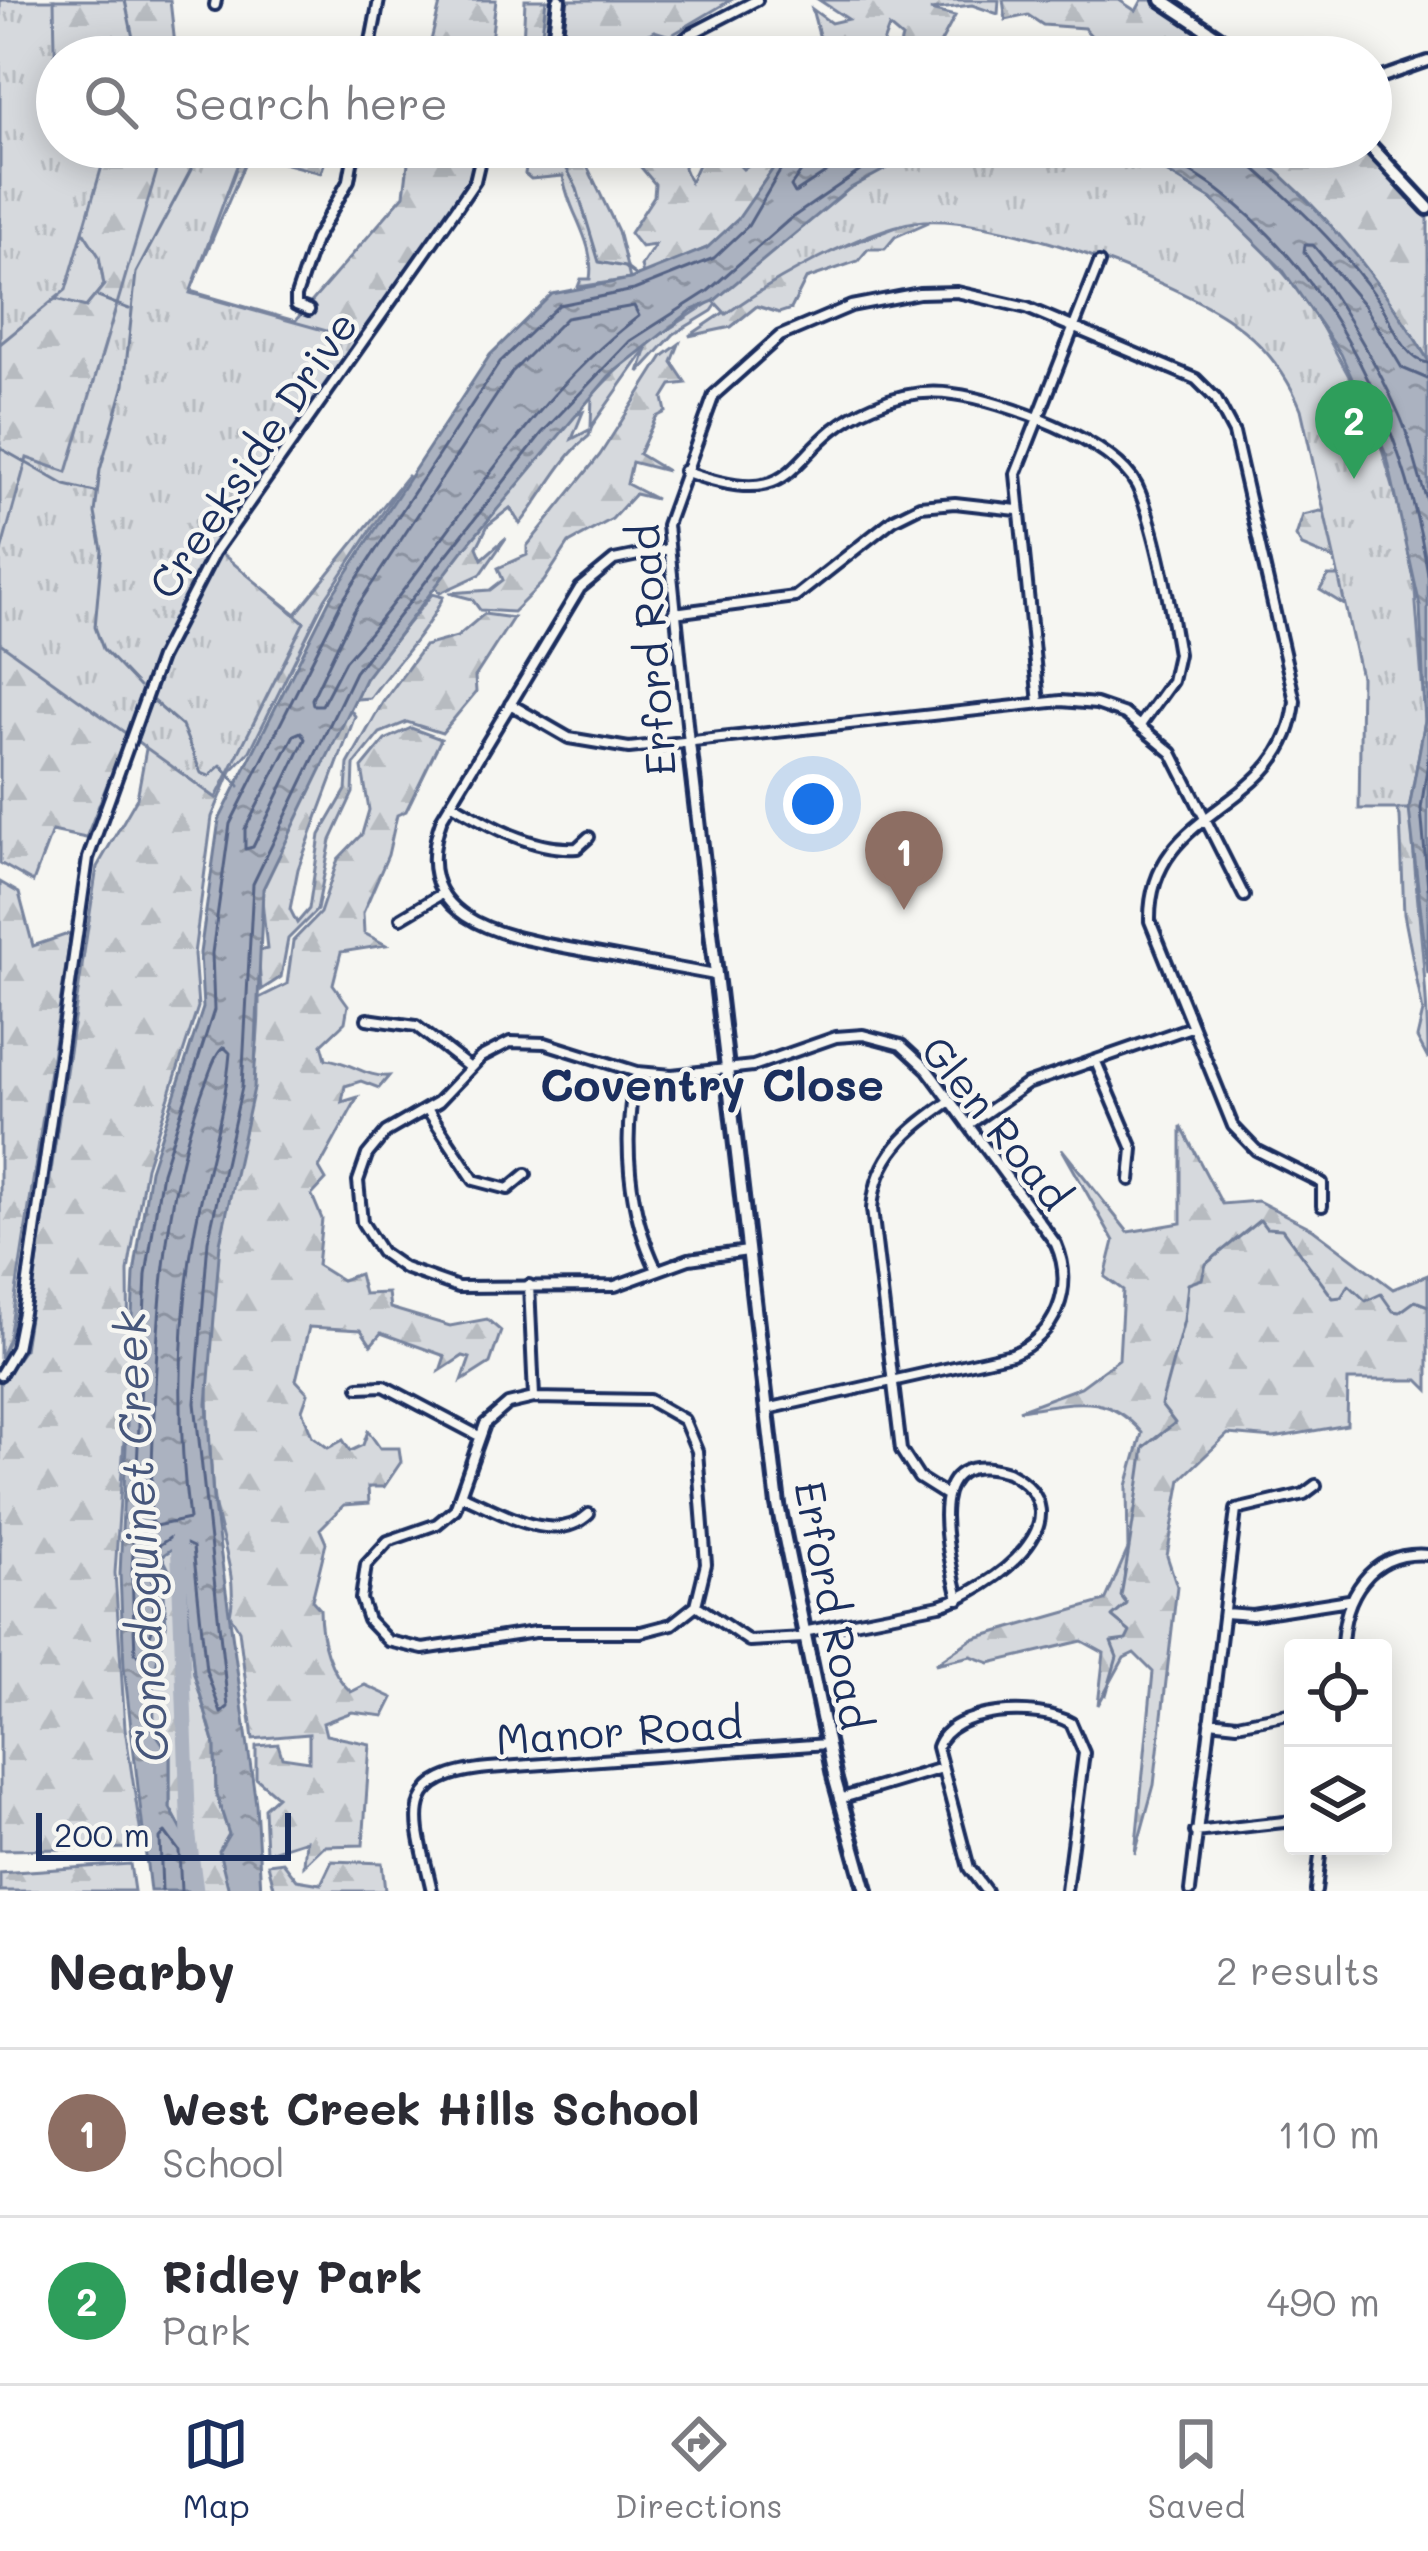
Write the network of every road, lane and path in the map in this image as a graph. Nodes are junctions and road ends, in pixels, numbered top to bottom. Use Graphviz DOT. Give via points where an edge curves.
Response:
graph roads {
  1 [pos="379,0"];
  2 [pos="559,0"];
  3 [pos="757,0"];
  4 [pos="1162,0"];
  5 [pos="372,36"];
  6 [pos="555,36"];
  7 [pos="688,36"];
  8 [pos="1216,36"];
  9 [pos="1428,61"];
  10 [pos="1392,74"];
  11 [pos="352,168"];
  12 [pos="478,168"];
  13 [pos="1391,168"];
  14 [pos="1428,208"];
  15 [pos="1099,263"];
  16 [pos="309,310"];
  17 [pos="1073,327"];
  18 [pos="1036,421"];
  19 [pos="684,471"];
  20 [pos="1017,510"];
  21 [pos="668,550"];
  22 [pos="674,614"];
  23 [pos="1039,703"];
  24 [pos="510,704"];
  25 [pos="1141,725"];
  26 [pos="689,743"];
  27 [pos="451,803"];
  28 [pos="1205,818"];
  29 [pos="589,837"];
  30 [pos="443,893"];
  31 [pos="1244,896"];
  32 [pos="401,918"];
  33 [pos="715,975"];
  34 [pos="367,1019"];
  35 [pos="1191,1027"];
  36 [pos="1096,1062"];
  37 [pos="470,1068"];
  38 [pos="726,1070"];
  39 [pos="637,1072"];
  40 [pos="950,1101"];
  41 [pos="427,1109"];
  42 [pos="968,1125"];
  43 [pos="526,1174"];
  44 [pos="1130,1180"];
  45 [pos="1322,1206"];
  46 [pos="748,1251"];
  47 [pos="657,1270"];
  48 [pos="529,1285"];
  49 [pos="0,1375"];
  50 [pos="893,1383"];
  51 [pos="359,1388"];
  52 [pos="534,1398"];
  53 [pos="767,1409"];
  54 [pos="479,1436"];
  55 [pos="1316,1485"];
  56 [pos="946,1495"];
  57 [pos="463,1496"];
  58 [pos="589,1514"];
  59 [pos="1428,1555"];
  60 [pos="958,1600"];
  61 [pos="1348,1600"];
  62 [pos="696,1605"];
  63 [pos="1224,1613"];
  64 [pos="804,1635"];
  65 [pos="1343,1639"];
  66 [pos="1284,1715"];
  67 [pos="1210,1721"];
  68 [pos="827,1744"];
  69 [pos="940,1769"];
  70 [pos="839,1799"];
  71 [pos="1284,1822"];
  72 [pos="1195,1832"];
  73 [pos="1321,1855"];
  74 [pos="432,1891"];
  75 [pos="866,1891"];
  76 [pos="986,1891"];
  77 [pos="1066,1891"];
  78 [pos="1190,1891"];
  79 [pos="1316,1891"];
  1 -- 5 [label="street"];
  2 -- 6 [label="street"];
  3 -- 7 [label="street"];
  4 -- 8 [label="street"];
  9 -- 10 [label="street"];
  11 -- 16 [label="street" via="296,296 298,307"];
  12 -- 49 [label="street, Creekside Drive" via="199,577 122,754 88,858 26,1301 16,1348"];
  13 -- 14 [label="street"];
  15 -- 17 [label="street"];
  17 -- 18 [label="street"];
  17 -- 19 [label="street, Erford Road" via="957,292 891,297 818,316 780,336 718,390"];
  17 -- 28 [label="street, Erford Road" via="1196,380 1229,421 1242,462 1294,713 1270,768"];
  18 -- 19 [label="street" via="972,397 914,394 861,412 764,487 737,489"];
  18 -- 20 [label="street" via="1016,474"];
  18 -- 25 [label="street" via="1100,448 1139,492 1178,655 1172,681"];
  19 -- 21 [label="street, Erford Road"];
  20 -- 22 [label="street" via="920,506 795,596"];
  20 -- 23 [label="street"];
  21 -- 22 [label="street, Erford Road"];
  21 -- 24 [label="street" via="624,556 586,581"];
  22 -- 26 [label="street, Erford Road"];
  23 -- 25 [label="street" via="1096,704"];
  23 -- 26 [label="street"];
  24 -- 26 [label="street" via="585,742"];
  24 -- 27 [label="street"];
  25 -- 28 [label="street" via="1172,753"];
  26 -- 33 [label="street, Erford Road"];
  27 -- 29 [label="street" via="547,845 577,848"];
  27 -- 30 [label="street" via="435,844"];
  28 -- 31 [label="street"];
  28 -- 35 [label="street, Erford Road" via="1169,851 1150,905 1155,944"];
  30 -- 32 [label="street"];
  30 -- 33 [label="street" via="488,931"];
  33 -- 38 [label="street, Erford Road"];
  34 -- 37 [label="street" via="416,1026"];
  35 -- 36 [label="street"];
  35 -- 45 [label="street, Erford Road" via="1239,1135 1322,1183"];
  36 -- 42 [label="street" via="1027,1084"];
  36 -- 44 [label="street" via="1132,1149"];
  37 -- 39 [label="street, Glen Road" via="494,1048 530,1040"];
  37 -- 41 [label="street, Glen Road"];
  38 -- 39 [label="street, Glen Road"];
  38 -- 40 [label="street, Glen Road" via="836,1037 877,1036 914,1055"];
  38 -- 46 [label="street, Erford Road"];
  39 -- 47 [label="street" via="628,1138 639,1223"];
  40 -- 42 [label="street, Glen Road"];
  40 -- 50 [label="street" via="893,1146 873,1197"];
  41 -- 43 [label="street" via="474,1180 508,1190"];
  41 -- 48 [label="street, Glen Road" via="386,1132 367,1155 357,1189 367,1233 387,1258 433,1280 464,1288"];
  42 -- 50 [label="street, Glen Road" via="1056,1244 1062,1299 1023,1350"];
  46 -- 47 [label="street, Glen Road"];
  46 -- 53 [label="street, Erford Road"];
  47 -- 48 [label="street, Glen Road" via="615,1286"];
  48 -- 52 [label="street"];
  50 -- 53 [label="street, Glen Road"];
  50 -- 56 [label="street" via="904,1458"];
  51 -- 54 [label="street" via="384,1386"];
  52 -- 54 [label="street" via="500,1410"];
  52 -- 62 [label="street" via="649,1400 684,1420 697,1451 706,1564"];
  53 -- 64 [label="street, Erford Road"];
  54 -- 57 [label="street"];
  55 -- 63 [label="street" via="1236,1510"];
  56 -- 60 [label="street" via="942,1525"];
  56 -- 60 [label="street" via="962,1476 998,1468 1027,1486 1038,1510 1025,1552"];
  57 -- 58 [label="street" via="550,1528"];
  57 -- 62 [label="street" via="446,1518 388,1541 366,1565 364,1612 393,1644 423,1649 535,1632 641,1632 671,1624"];
  59 -- 61 [label="street" via="1383,1564"];
  60 -- 64 [label="street"];
  61 -- 63 [label="street"];
  61 -- 65 [label="street"];
  62 -- 64 [label="street" via="749,1641"];
  63 -- 67 [label="street"];
  64 -- 68 [label="street, Erford Road"];
  66 -- 67 [label="street"];
  67 -- 72 [label="street"];
  68 -- 70 [label="street, Erford Road"];
  68 -- 74 [label="street, Manor Road" via="466,1770 433,1781 416,1819"];
  69 -- 70 [label="street"];
  69 -- 76 [label="street" via="969,1868"];
  69 -- 77 [label="street" via="939,1738 962,1720 1038,1713 1071,1723 1084,1754"];
  70 -- 75 [label="street, Erford Road"];
  71 -- 72 [label="street"];
  72 -- 78 [label="street"];
  73 -- 79 [label="street"];
}
